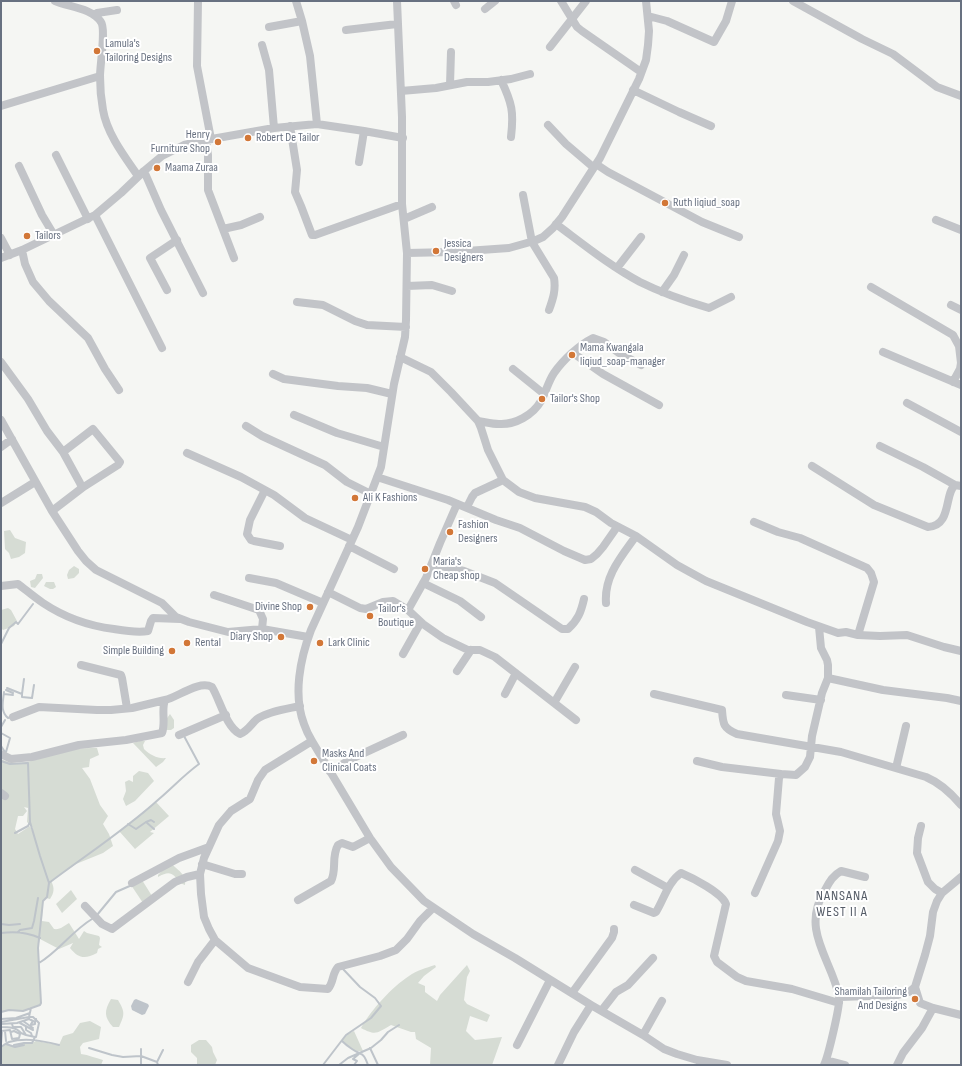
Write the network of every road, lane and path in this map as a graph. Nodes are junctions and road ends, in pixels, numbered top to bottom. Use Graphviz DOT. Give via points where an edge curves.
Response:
graph roads {
  1 [pos="55,1"];
  2 [pos="198,1"];
  3 [pos="296,1"];
  4 [pos="397,1"];
  5 [pos="494,1"];
  6 [pos="561,1"];
  7 [pos="586,1"];
  8 [pos="646,1"];
  9 [pos="732,1"];
  10 [pos="793,1"];
  11 [pos="485,9"];
  12 [pos="117,10"];
  13 [pos="94,15"];
  14 [pos="648,16"];
  15 [pos="572,18"];
  16 [pos="302,21"];
  17 [pos="397,24"];
  18 [pos="269,27"];
  19 [pos="346,30"];
  20 [pos="262,45"];
  21 [pos="550,47"];
  22 [pos="451,52"];
  23 [pos="641,72"];
  24 [pos="530,74"];
  25 [pos="100,76"];
  26 [pos="501,80"];
  27 [pos="450,85"];
  28 [pos="633,90"];
  29 [pos="401,91"];
  30 [pos="961,96"];
  31 [pos="1,106"];
  32 [pos="317,124"];
  33 [pos="548,125"];
  34 [pos="290,126"];
  35 [pos="711,126"];
  36 [pos="274,128"];
  37 [pos="364,131"];
  38 [pos="511,137"];
  39 [pos="403,138"];
  40 [pos="209,139"];
  41 [pos="56,155"];
  42 [pos="359,162"];
  43 [pos="19,166"];
  44 [pos="595,166"];
  45 [pos="141,174"];
  46 [pos="523,195"];
  47 [pos="402,204"];
  48 [pos="432,207"];
  49 [pos="91,217"];
  50 [pos="260,217"];
  51 [pos="404,219"];
  52 [pos="936,220"];
  53 [pos="556,224"];
  54 [pos="223,228"];
  55 [pos="961,230"];
  56 [pos="54,235"];
  57 [pos="641,237"];
  58 [pos="739,237"];
  59 [pos="1,238"];
  60 [pos="177,240"];
  61 [pos="532,242"];
  62 [pos="22,250"];
  63 [pos="407,252"];
  64 [pos="10,255"];
  65 [pos="684,255"];
  66 [pos="1,258"];
  67 [pos="234,258"];
  68 [pos="617,268"];
  69 [pos="407,286"];
  70 [pos="871,287"];
  71 [pos="167,290"];
  72 [pos="452,291"];
  73 [pos="662,292"];
  74 [pos="203,293"];
  75 [pos="731,297"];
  76 [pos="297,302"];
  77 [pos="951,305"];
  78 [pos="549,310"];
  79 [pos="961,310"];
  80 [pos="406,327"];
  81 [pos="162,348"];
  82 [pos="883,352"];
  83 [pos="573,353"];
  84 [pos="400,357"];
  85 [pos="1,362"];
  86 [pos="961,363"];
  87 [pos="641,365"];
  88 [pos="514,369"];
  89 [pos="273,374"];
  90 [pos="953,382"];
  91 [pos="961,385"];
  92 [pos="119,390"];
  93 [pos="392,394"];
  94 [pos="544,394"];
  95 [pos="907,403"];
  96 [pos="659,405"];
  97 [pos="294,415"];
  98 [pos="1,420"];
  99 [pos="478,421"];
  100 [pos="246,426"];
  101 [pos="961,432"];
  102 [pos="12,439"];
  103 [pos="880,446"];
  104 [pos="1,447"];
  105 [pos="384,447"];
  106 [pos="63,452"];
  107 [pos="187,453"];
  108 [pos="812,466"];
  109 [pos="377,477"];
  110 [pos="503,480"];
  111 [pos="35,482"];
  112 [pos="958,485"];
  113 [pos="82,488"];
  114 [pos="265,490"];
  115 [pos="371,494"];
  116 [pos="1,503"];
  117 [pos="457,504"];
  118 [pos="467,507"];
  119 [pos="52,511"];
  120 [pos="754,522"];
  121 [pos="617,527"];
  122 [pos="636,536"];
  123 [pos="351,543"];
  124 [pos="280,546"];
  125 [pos="432,564"];
  126 [pos="394,569"];
  127 [pos="249,578"];
  128 [pos="423,583"];
  129 [pos="1,586"];
  130 [pos="328,592"];
  131 [pos="214,595"];
  132 [pos="584,599"];
  133 [pos="323,603"];
  134 [pos="606,604"];
  135 [pos="408,610"];
  136 [pos="481,616"];
  137 [pos="180,620"];
  138 [pos="421,622"];
  139 [pos="819,627"];
  140 [pos="262,629"];
  141 [pos="858,635"];
  142 [pos="308,637"];
  143 [pos="471,650"];
  144 [pos="961,651"];
  145 [pos="403,654"];
  146 [pos="81,665"];
  147 [pos="575,667"];
  148 [pos="457,671"];
  149 [pos="516,673"];
  150 [pos="828,678"];
  151 [pos="505,694"];
  152 [pos="654,694"];
  153 [pos="786,695"];
  154 [pos="166,700"];
  155 [pos="821,700"];
  156 [pos="961,701"];
  157 [pos="554,703"];
  158 [pos="300,706"];
  159 [pos="127,708"];
  160 [pos="226,715"];
  161 [pos="13,717"];
  162 [pos="576,720"];
  163 [pos="906,726"];
  164 [pos="179,735"];
  165 [pos="403,735"];
  166 [pos="312,741"];
  167 [pos="812,746"];
  168 [pos="1,754"];
  169 [pos="697,761"];
  170 [pos="896,768"];
  171 [pos="330,772"];
  172 [pos="781,774"];
  173 [pos="961,805"];
  174 [pos="921,826"];
  175 [pos="370,838"];
  176 [pos="209,847"];
  177 [pos="202,864"];
  178 [pos="635,870"];
  179 [pos="200,874"];
  180 [pos="242,874"];
  181 [pos="865,877"];
  182 [pos="961,878"];
  183 [pos="132,883"];
  184 [pos="668,888"];
  185 [pos="755,893"];
  186 [pos="942,893"];
  187 [pos="298,900"];
  188 [pos="634,905"];
  189 [pos="85,906"];
  190 [pos="432,908"];
  191 [pos="614,929"];
  192 [pos="215,940"];
  193 [pos="653,958"];
  194 [pos="550,980"];
  195 [pos="188,982"];
  196 [pos="915,987"];
  197 [pos="572,993"];
  198 [pos="840,1000"];
  199 [pos="662,1001"];
  200 [pos="590,1005"];
  201 [pos="933,1008"];
  202 [pos="602,1010"];
  203 [pos="961,1015"];
  204 [pos="643,1035"];
  205 [pos="517,1045"];
  206 [pos="825,1063"];
  207 [pos="558,1065"];
  208 [pos="727,1065"];
  209 [pos="845,1065"];
  210 [pos="897,1065"];
  1 -- 13 [label="street"];
  2 -- 40 [label="street" via="198,66"];
  3 -- 16 [label="street"];
  4 -- 17 [label="street"];
  5 -- 11 [label="street"];
  6 -- 15 [label="street"];
  7 -- 15 [label="street"];
  8 -- 14 [label="street"];
  9 -- 14 [label="street" via="726,21 714,42 667,21"];
  10 -- 30 [label="street" via="862,40 893,54 937,87"];
  12 -- 13 [label="street"];
  13 -- 25 [label="street" via="104,28"];
  14 -- 23 [label="street" via="648,45"];
  15 -- 21 [label="street"];
  15 -- 23 [label="street" via="582,31"];
  16 -- 18 [label="street"];
  16 -- 32 [label="street" via="310,56"];
  17 -- 19 [label="street"];
  17 -- 29 [label="street"];
  20 -- 36 [label="street" via="269,70"];
  22 -- 27 [label="street"];
  23 -- 28 [label="street"];
  24 -- 26 [label="street"];
  25 -- 31 [label="street"];
  25 -- 45 [label="street" via="100,94 106,122 125,157"];
  26 -- 27 [label="street"];
  26 -- 38 [label="street" via="513,112"];
  27 -- 29 [label="street"];
  28 -- 35 [label="street"];
  28 -- 44 [label="street"];
  29 -- 39 [label="street"];
  32 -- 34 [label="street"];
  32 -- 37 [label="street"];
  33 -- 44 [label="street" via="566,144"];
  34 -- 36 [label="street"];
  34 -- 47 [label="street" via="297,170 295,192 312,235"];
  36 -- 40 [label="street"];
  37 -- 39 [label="street"];
  37 -- 42 [label="street"];
  39 -- 47 [label="street"];
  40 -- 45 [label="street" via="162,156"];
  40 -- 54 [label="street" via="208,190"];
  41 -- 49 [label="street"];
  43 -- 56 [label="street"];
  44 -- 53 [label="street"];
  44 -- 58 [label="street" via="702,222"];
  45 -- 49 [label="street"];
  45 -- 60 [label="street"];
  46 -- 61 [label="street"];
  47 -- 51 [label="street"];
  48 -- 51 [label="street"];
  49 -- 56 [label="street"];
  49 -- 81 [label="street"];
  50 -- 54 [label="street"];
  51 -- 63 [label="street"];
  52 -- 55 [label="street"];
  53 -- 61 [label="street" via="543,237"];
  53 -- 68 [label="street"];
  54 -- 67 [label="street"];
  56 -- 62 [label="street"];
  57 -- 68 [label="street"];
  59 -- 64 [label="street"];
  60 -- 71 [label="street" via="150,258"];
  60 -- 74 [label="street"];
  61 -- 63 [label="street" via="509,248"];
  61 -- 78 [label="street" via="554,278 555,290"];
  62 -- 64 [label="street"];
  62 -- 92 [label="street" via="33,282 88,338"];
  63 -- 69 [label="street"];
  64 -- 66 [label="street"];
  65 -- 73 [label="street"];
  68 -- 73 [label="street"];
  69 -- 72 [label="street" via="432,285"];
  69 -- 80 [label="street"];
  70 -- 86 [label="street" via="953,335 959,346"];
  73 -- 75 [label="street" via="709,308"];
  76 -- 80 [label="street" via="323,305 367,325"];
  77 -- 79 [label="street"];
  80 -- 84 [label="street"];
  82 -- 90 [label="street"];
  83 -- 87 [label="street" via="596,338"];
  83 -- 94 [label="street" via="554,373"];
  83 -- 96 [label="street" via="603,374"];
  84 -- 93 [label="street"];
  84 -- 99 [label="street" via="431,372"];
  85 -- 106 [label="street"];
  86 -- 90 [label="street"];
  88 -- 94 [label="street"];
  89 -- 93 [label="street" via="284,379 367,388"];
  90 -- 91 [label="street"];
  93 -- 105 [label="street"];
  94 -- 99 [label="street" via="535,410 517,421 500,424"];
  95 -- 101 [label="street"];
  97 -- 105 [label="street" via="336,433"];
  98 -- 102 [label="street"];
  99 -- 110 [label="street" via="488,450"];
  100 -- 115 [label="street" via="325,465 347,482"];
  102 -- 104 [label="street"];
  102 -- 111 [label="street"];
  103 -- 112 [label="street"];
  105 -- 109 [label="street"];
  106 -- 113 [label="street"];
  106 -- 113 [label="street" via="93,429 120,462 118,466"];
  107 -- 114 [label="street"];
  108 -- 112 [label="street" via="874,505 928,527 934,527 942,520 952,489"];
  109 -- 115 [label="street"];
  109 -- 117 [label="street"];
  110 -- 118 [label="street" via="475,494"];
  110 -- 121 [label="street" via="519,492 530,496 585,507"];
  111 -- 116 [label="street"];
  111 -- 119 [label="street"];
  113 -- 119 [label="street"];
  114 -- 123 [label="street" via="304,518"];
  114 -- 124 [label="street" via="250,520 247,534 251,540"];
  115 -- 123 [label="street"];
  117 -- 118 [label="street"];
  117 -- 125 [label="street"];
  118 -- 121 [label="street" via="520,528 584,560 597,554"];
  119 -- 137 [label="street" via="90,566 162,603"];
  120 -- 141 [label="street" via="793,535 867,568 874,582"];
  121 -- 122 [label="street"];
  122 -- 134 [label="street" via="613,568 605,597"];
  122 -- 139 [label="street" via="677,565 713,585"];
  123 -- 126 [label="street"];
  123 -- 130 [label="street"];
  125 -- 128 [label="street"];
  125 -- 132 [label="street" via="464,571 495,583 562,629 568,629 577,620"];
  127 -- 133 [label="street" via="282,585"];
  128 -- 135 [label="street"];
  128 -- 136 [label="street" via="460,601"];
  129 -- 137 [label="street" via="18,584 44,604 98,627 142,632 148,631 153,618"];
  130 -- 133 [label="street"];
  130 -- 135 [label="street" via="360,608 370,608 393,601"];
  131 -- 140 [label="street" via="259,610 263,619"];
  133 -- 142 [label="street"];
  135 -- 138 [label="street"];
  137 -- 140 [label="street" via="228,632"];
  138 -- 143 [label="street" via="443,638"];
  138 -- 145 [label="street"];
  139 -- 141 [label="street"];
  139 -- 150 [label="street" via="821,648 828,665"];
  140 -- 142 [label="street"];
  141 -- 144 [label="street" via="907,635"];
  142 -- 158 [label="street" via="299,686"];
  143 -- 148 [label="street"];
  143 -- 149 [label="street" via="487,653"];
  146 -- 159 [label="street" via="121,675"];
  147 -- 157 [label="street"];
  149 -- 151 [label="street"];
  149 -- 157 [label="street"];
  150 -- 155 [label="street"];
  150 -- 156 [label="street" via="883,690"];
  152 -- 167 [label="street" via="722,710 723,724 737,734"];
  153 -- 155 [label="street"];
  154 -- 159 [label="street"];
  154 -- 160 [label="street" via="189,690 210,685"];
  154 -- 168 [label="street" via="162,733 80,745 32,757 11,758"];
  155 -- 167 [label="street"];
  157 -- 162 [label="street"];
  158 -- 160 [label="street" via="262,716 240,734"];
  158 -- 166 [label="street" via="304,724"];
  159 -- 161 [label="street" via="97,710 39,707"];
  160 -- 164 [label="street"];
  163 -- 170 [label="street"];
  165 -- 171 [label="street" via="351,758"];
  166 -- 171 [label="street"];
  166 -- 176 [label="street" via="263,773 252,797 227,814"];
  167 -- 170 [label="street"];
  167 -- 172 [label="street" via="810,757 800,773"];
  169 -- 172 [label="street" via="722,767"];
  170 -- 173 [label="street" via="937,782"];
  171 -- 175 [label="street"];
  172 -- 185 [label="street" via="776,810 780,831 778,841"];
  174 -- 186 [label="street" via="917,853 928,882"];
  175 -- 187 [label="street" via="353,847 342,843 338,845 334,853 331,881"];
  175 -- 190 [label="street" via="398,874"];
  176 -- 177 [label="street"];
  176 -- 183 [label="street" via="179,858"];
  177 -- 179 [label="street"];
  177 -- 180 [label="street"];
  178 -- 184 [label="street"];
  179 -- 189 [label="street" via="175,882 112,929 102,924"];
  179 -- 192 [label="street" via="204,917"];
  181 -- 198 [label="street" via="841,871 834,875 815,913 817,935"];
  182 -- 186 [label="street"];
  184 -- 188 [label="street" via="656,912"];
  184 -- 198 [label="street" via="681,873 723,898 726,904 714,958 737,977 750,983"];
  186 -- 196 [label="street" via="933,912 930,936"];
  190 -- 192 [label="street" via="396,950 338,967 328,989 300,987 248,968"];
  190 -- 194 [label="street"];
  191 -- 197 [label="street" via="612,938"];
  192 -- 195 [label="street" via="198,962"];
  193 -- 202 [label="street" via="628,985 616,992"];
  194 -- 197 [label="street"];
  194 -- 205 [label="street"];
  196 -- 198 [label="street" via="898,995"];
  196 -- 201 [label="street" via="920,1003"];
  197 -- 200 [label="street"];
  198 -- 206 [label="street"];
  199 -- 204 [label="street"];
  200 -- 202 [label="street"];
  200 -- 207 [label="street"];
  201 -- 203 [label="street"];
  201 -- 210 [label="street"];
  202 -- 204 [label="street"];
  204 -- 208 [label="street" via="677,1054"];
  206 -- 209 [label="street"];
}
